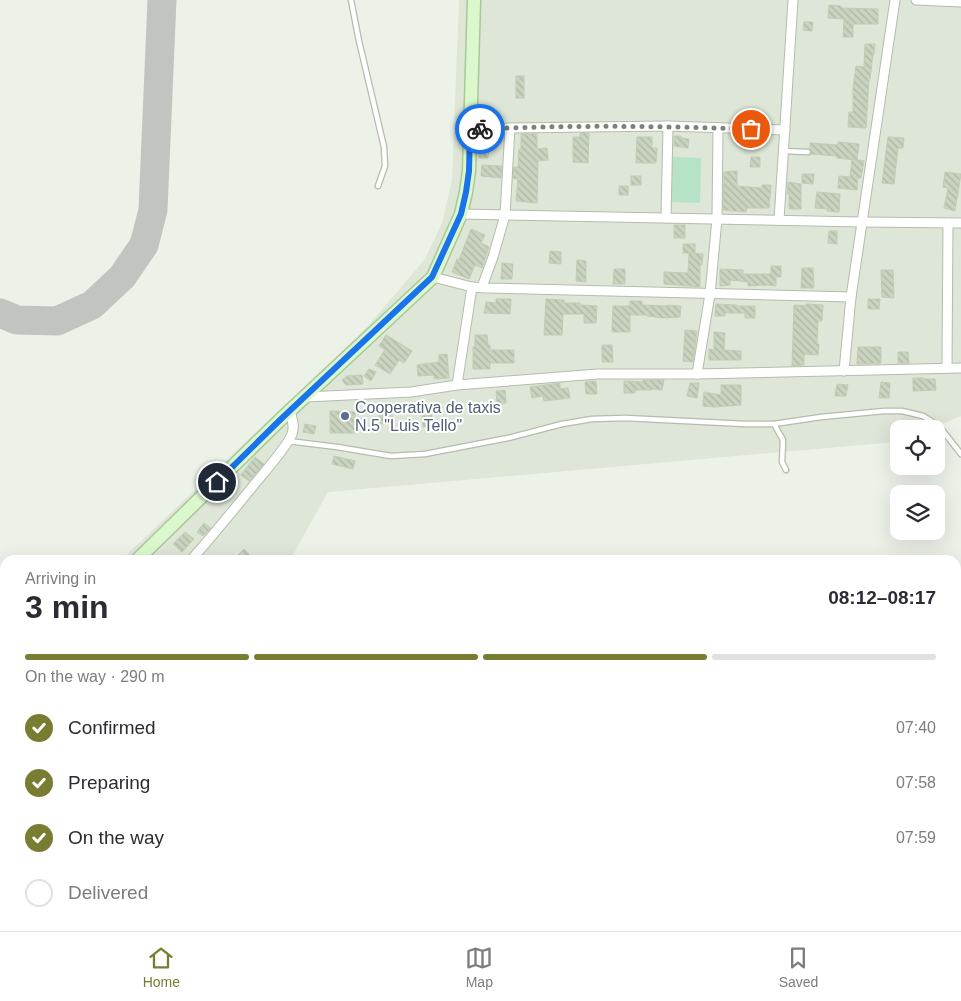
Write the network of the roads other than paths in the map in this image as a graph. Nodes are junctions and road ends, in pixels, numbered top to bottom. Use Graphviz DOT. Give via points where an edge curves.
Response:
graph roads {
  1 [pos="351,0"];
  2 [pos="474,0"];
  3 [pos="793,0"];
  4 [pos="895,0"];
  5 [pos="916,0"];
  6 [pos="961,2"];
  7 [pos="668,126"];
  8 [pos="510,128"];
  9 [pos="718,128"];
  10 [pos="470,130"];
  11 [pos="785,130"];
  12 [pos="783,152"];
  13 [pos="808,152"];
  14 [pos="378,186"];
  15 [pos="461,214"];
  16 [pos="505,215"];
  17 [pos="666,218"];
  18 [pos="717,219"];
  19 [pos="779,220"];
  20 [pos="961,221"];
  21 [pos="862,222"];
  22 [pos="948,223"];
  23 [pos="432,277"];
  24 [pos="472,287"];
  25 [pos="482,287"];
  26 [pos="710,294"];
  27 [pos="851,297"];
  28 [pos="946,368"];
  29 [pos="961,368"];
  30 [pos="844,371"];
  31 [pos="697,374"];
  32 [pos="457,384"];
  33 [pos="306,396"];
  34 [pos="290,411"];
  35 [pos="774,424"];
  36 [pos="288,441"];
  37 [pos="961,454"];
  38 [pos="786,470"];
  39 [pos="212,536"];
  40 [pos="142,555"];
  41 [pos="195,555"];
  42 [pos="202,555"];
  1 -- 14 [label="lane" via="384,147 385,166"];
  2 -- 10 [label="main road"];
  3 -- 11 [label="street"];
  4 -- 21 [label="street"];
  5 -- 6 [label="street"];
  7 -- 8 [label="street"];
  7 -- 9 [label="street"];
  7 -- 17 [label="street"];
  8 -- 10 [label="street"];
  8 -- 16 [label="street"];
  9 -- 11 [label="street"];
  9 -- 18 [label="street"];
  10 -- 15 [label="main road" via="469,171"];
  11 -- 12 [label="street"];
  12 -- 13 [label="lane"];
  12 -- 19 [label="street"];
  15 -- 16 [label="street"];
  15 -- 23 [label="main road"];
  16 -- 17 [label="street"];
  16 -- 25 [label="street"];
  17 -- 18 [label="street"];
  18 -- 19 [label="street"];
  18 -- 26 [label="street"];
  19 -- 21 [label="street"];
  20 -- 22 [label="street"];
  21 -- 22 [label="street"];
  21 -- 27 [label="street"];
  22 -- 28 [label="street"];
  23 -- 24 [label="street"];
  23 -- 33 [label="main road"];
  24 -- 25 [label="street"];
  24 -- 32 [label="street"];
  25 -- 26 [label="street"];
  26 -- 27 [label="street"];
  26 -- 31 [label="street"];
  27 -- 30 [label="street"];
  28 -- 29 [label="street"];
  28 -- 30 [label="street"];
  30 -- 31 [label="street"];
  31 -- 32 [label="street" via="598,374"];
  32 -- 33 [label="street" via="411,392"];
  33 -- 34 [label="main road"];
  34 -- 36 [label="street" via="294,428"];
  34 -- 40 [label="main road"];
  35 -- 36 [label="lane" via="592,419 424,454 391,456"];
  35 -- 37 [label="lane" via="902,411 922,416 939,426"];
  35 -- 38 [label="lane" via="782,436 782,462"];
  36 -- 39 [label="street"];
  39 -- 41 [label="street"];
  39 -- 42 [label="street"];
}
